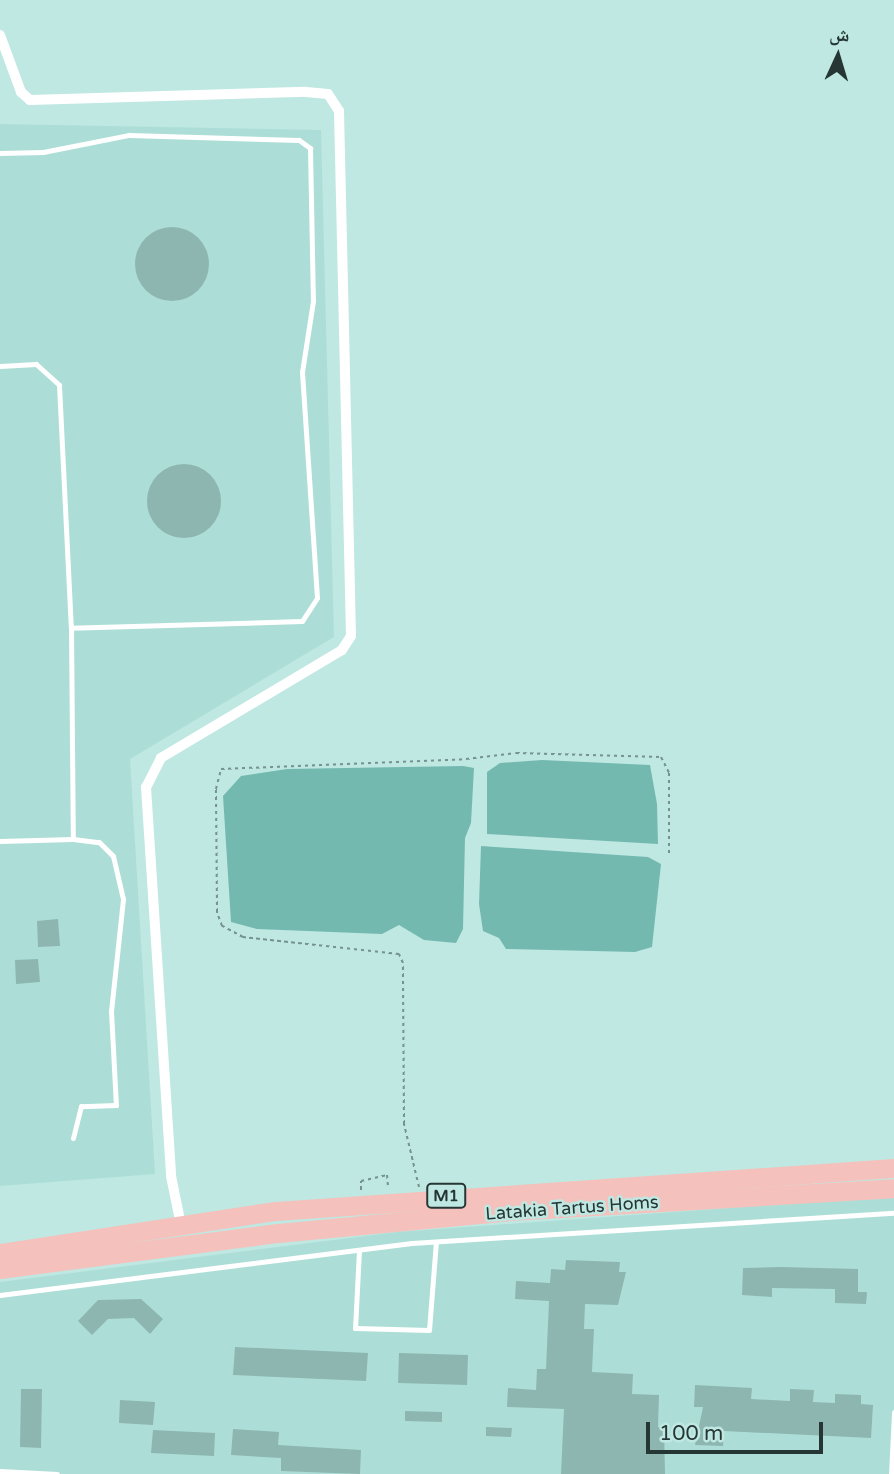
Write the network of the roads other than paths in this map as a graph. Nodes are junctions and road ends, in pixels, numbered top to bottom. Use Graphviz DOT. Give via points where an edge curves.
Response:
graph roads {
  1 [pos="0,35"];
  2 [pos="0,153"];
  3 [pos="0,366"];
  4 [pos="71,628"];
  5 [pos="73,839"];
  6 [pos="0,841"];
  7 [pos="73,1138"];
  8 [pos="894,1168"];
  9 [pos="894,1188"];
  10 [pos="894,1213"];
  11 [pos="181,1224"];
  12 [pos="436,1242"];
  13 [pos="359,1250"];
  14 [pos="0,1253"];
  15 [pos="0,1269"];
  16 [pos="0,1295"];
  17 [pos="894,1412"];
  18 [pos="0,1471"];
  19 [pos="57,1474"];
  20 [pos="891,1474"];
  1 -- 11 [label="street" via="21,92 30,100 306,92 328,94 340,111 351,636 342,650 161,758 146,787 171,1176"];
  2 -- 4 [label="lane" via="44,152 129,135 299,140 310,148 313,301 303,372 317,598 302,621"];
  3 -- 4 [label="lane" via="36,364 58,385"];
  4 -- 5 [label="lane"];
  5 -- 6 [label="lane"];
  5 -- 7 [label="lane" via="99,842 113,856 123,899 111,1011 116,1105 81,1106"];
  8 -- 11 [label="highway, M1" via="420,1198"];
  9 -- 15 [label="highway, Latakia Tartus Homs / M1" via="483,1213 278,1233"];
  10 -- 12 [label="lane"];
  11 -- 14 [label="highway, M1"];
  12 -- 13 [label="lane"];
  12 -- 13 [label="lane" via="429,1330 355,1328"];
  13 -- 16 [label="lane"];
  17 -- 20 [label="lane"];
  18 -- 19 [label="lane"];
}
